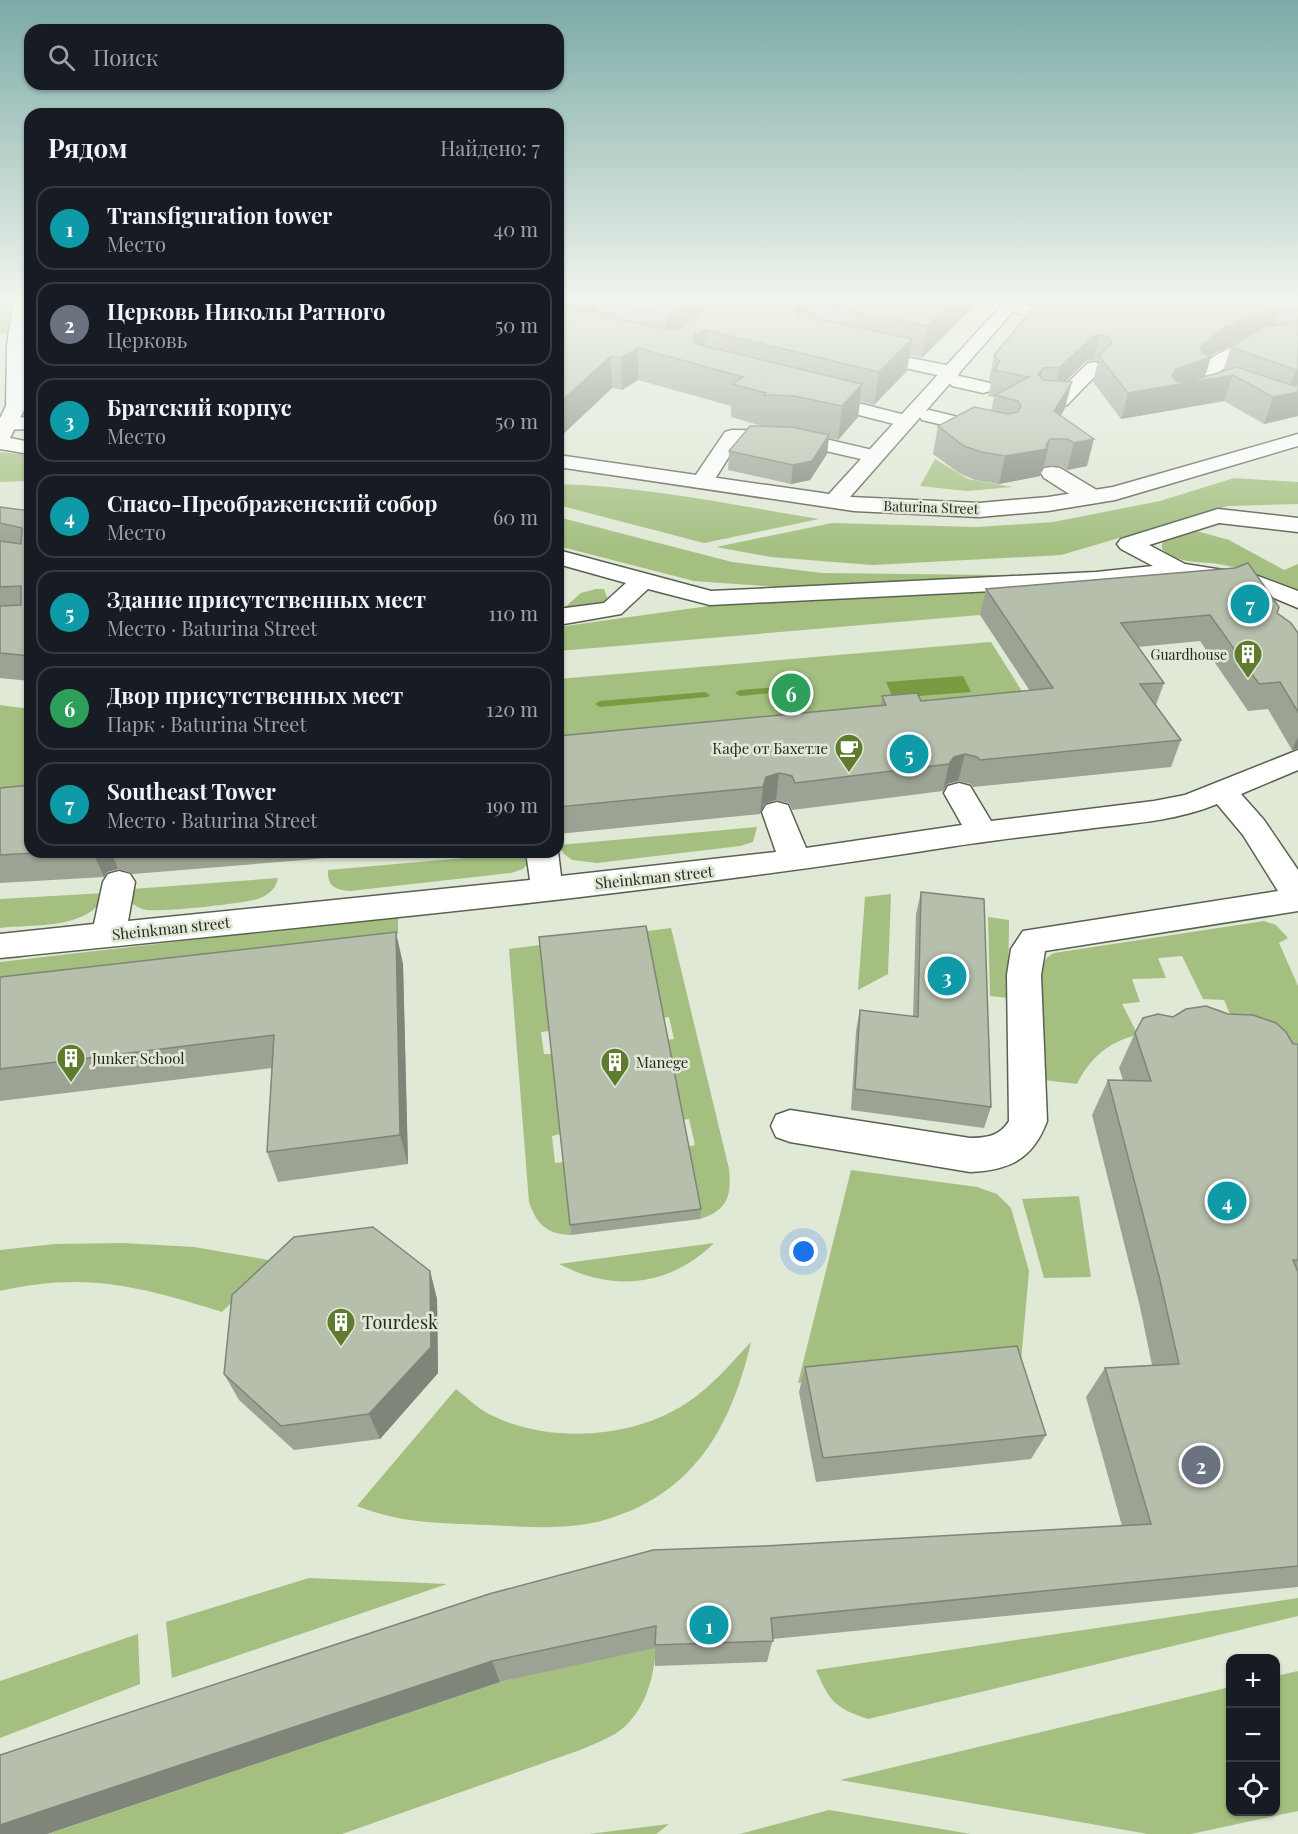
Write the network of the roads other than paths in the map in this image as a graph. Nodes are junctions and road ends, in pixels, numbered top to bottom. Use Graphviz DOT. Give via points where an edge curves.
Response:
graph roads {
  1 [pos="17,383"];
  2 [pos="948,383"];
  3 [pos="971,383"];
  4 [pos="1079,383"];
  5 [pos="1229,383"];
  6 [pos="983,387"];
  7 [pos="1197,394"];
  8 [pos="801,395"];
  9 [pos="881,398"];
  10 [pos="1044,400"];
  11 [pos="1298,400"];
  12 [pos="917,408"];
  13 [pos="858,419"];
  14 [pos="24,425"];
  15 [pos="2,432"];
  16 [pos="1003,433"];
  17 [pos="1298,440"];
  18 [pos="24,447"];
  19 [pos="874,456"];
  20 [pos="564,462"];
  21 [pos="1052,473"];
  22 [pos="702,482"];
  23 [pos="1092,497"];
  24 [pos="844,503"];
  25 [pos="1298,525"];
  26 [pos="564,559"];
  27 [pos="1179,570"];
  28 [pos="643,580"];
  29 [pos="1298,602"];
  30 [pos="564,616"];
  31 [pos="1298,759"];
  32 [pos="1221,791"];
  33 [pos="959,793"];
  34 [pos="777,812"];
  35 [pos="982,832"];
  36 [pos="543,858"];
  37 [pos="795,861"];
  38 [pos="119,882"];
  39 [pos="547,888"];
  40 [pos="1298,898"];
  41 [pos="108,935"];
  42 [pos="0,946"];
  43 [pos="790,1126"];
  1 -- 15 [label="main road" via="16,406"];
  2 -- 12 [label="main road"];
  3 -- 6 [label="main road"];
  4 -- 10 [label="main road" via="1060,401"];
  5 -- 7 [label="main road"];
  5 -- 11 [label="main road" via="1285,404"];
  8 -- 12 [label="main road"];
  9 -- 12 [label="main road"];
  12 -- 13 [label="main road"];
  12 -- 16 [label="main road"];
  12 -- 19 [label="main road"];
  12 -- 24 [label="main road"];
  14 -- 15 [label="main road"];
  15 -- 18 [label="main road" via="3,445"];
  17 -- 23 [label="main road, Baturina Street"];
  19 -- 22 [label="main road" via="791,437 732,436"];
  19 -- 24 [label="main road"];
  20 -- 22 [label="main road, Baturina Street"];
  21 -- 23 [label="main road"];
  22 -- 24 [label="main road, Baturina Street"];
  23 -- 24 [label="main road, Baturina Street" via="979,510"];
  25 -- 27 [label="main road" via="1218,516 1129,544"];
  26 -- 28 [label="main road"];
  27 -- 28 [label="main road" via="1096,579 710,598"];
  27 -- 29 [label="main road" via="1255,582"];
  28 -- 30 [label="main road" via="612,609"];
  31 -- 32 [label="main road, Sheinkman street"];
  32 -- 35 [label="main road, Sheinkman street" via="1164,809"];
  32 -- 40 [label="main road" via="1274,857"];
  33 -- 35 [label="main road"];
  34 -- 37 [label="main road"];
  35 -- 37 [label="main road, Sheinkman street"];
  36 -- 39 [label="main road"];
  37 -- 39 [label="main road, Sheinkman street"];
  38 -- 41 [label="main road"];
  39 -- 41 [label="main road, Sheinkman street"];
  40 -- 43 [label="main road" via="1035,940 1028,949 1023,975 1028,1120 1022,1138 1003,1150 970,1155"];
  41 -- 42 [label="main road, Sheinkman street"];
}
